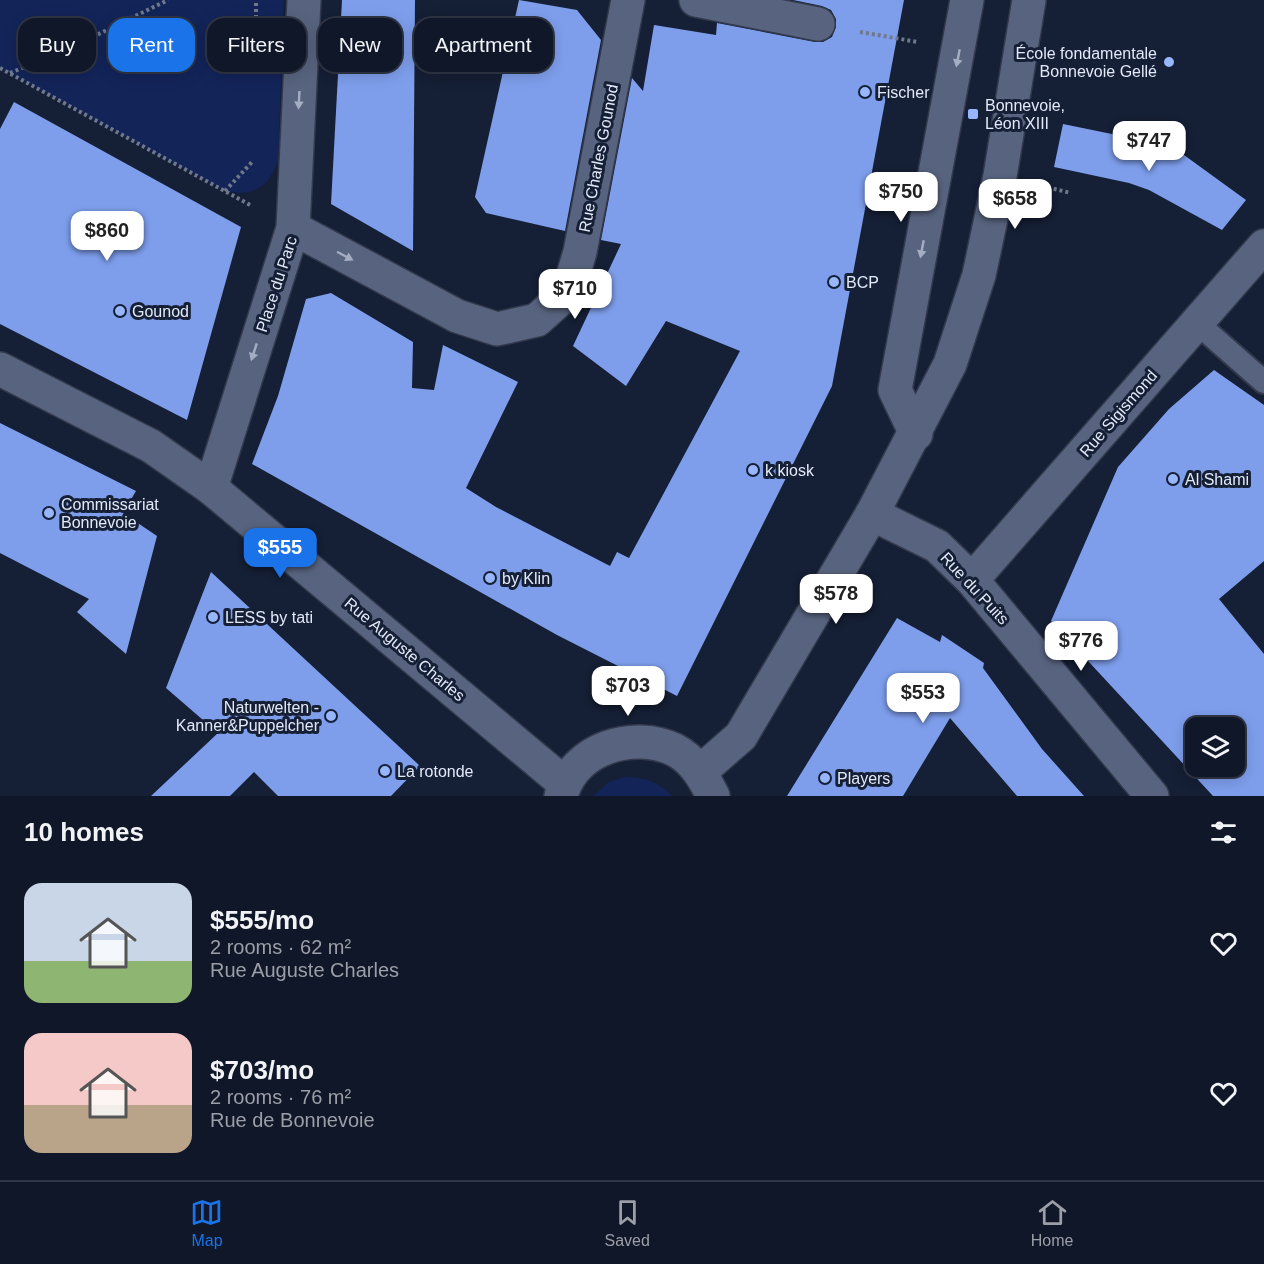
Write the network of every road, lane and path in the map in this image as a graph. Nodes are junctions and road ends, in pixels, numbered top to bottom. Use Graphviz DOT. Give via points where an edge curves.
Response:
graph roads {
  1 [pos="168,0"];
  2 [pos="256,0"];
  3 [pos="304,0"];
  4 [pos="628,0"];
  5 [pos="696,0"];
  6 [pos="967,0"];
  7 [pos="1029,0"];
  8 [pos="256,18"];
  9 [pos="818,24"];
  10 [pos="0,68"];
  11 [pos="10,73"];
  12 [pos="253,160"];
  13 [pos="225,191"];
  14 [pos="293,228"];
  15 [pos="1264,246"];
  16 [pos="1197,324"];
  17 [pos="0,369"];
  18 [pos="1264,382"];
  19 [pos="916,434"];
  20 [pos="211,488"];
  21 [pos="873,514"];
  22 [pos="972,580"];
  23 [pos="707,784"];
  24 [pos="562,789"];
  25 [pos="1152,796"];
  1 -- 11 [label="path"];
  2 -- 8 [label="path"];
  3 -- 14 [label="street, Place du Parc, one-way"];
  14 -- 4 [label="street, Rue Charles Gounod, one-way" via="457,316 496,329 537,320 568,292 580,252"];
  5 -- 9 [label="street"];
  6 -- 19 [label="street, one-way" via="895,390"];
  7 -- 19 [label="street" via="979,276 950,364"];
  10 -- 11 [label="path"];
  11 -- 13 [label="path"];
  12 -- 13 [label="path"];
  13 -- 14 [label="path"];
  14 -- 20 [label="street, Place du Parc, one-way"];
  15 -- 16 [label="street, Rue Sigismond"];
  16 -- 18 [label="lane"];
  16 -- 22 [label="street, Rue Sigismond"];
  17 -- 20 [label="street, Rue Auguste Charles" via="151,446"];
  19 -- 21 [label="street"];
  20 -- 24 [label="street, Rue Auguste Charles"];
  21 -- 22 [label="street, Rue du Puits" via="937,546"];
  21 -- 23 [label="street" via="741,736"];
  22 -- 25 [label="street, Rue du Puits"];
  23 -- 24 [label="street" via="676,751 646,741 614,744 585,759"];
}
